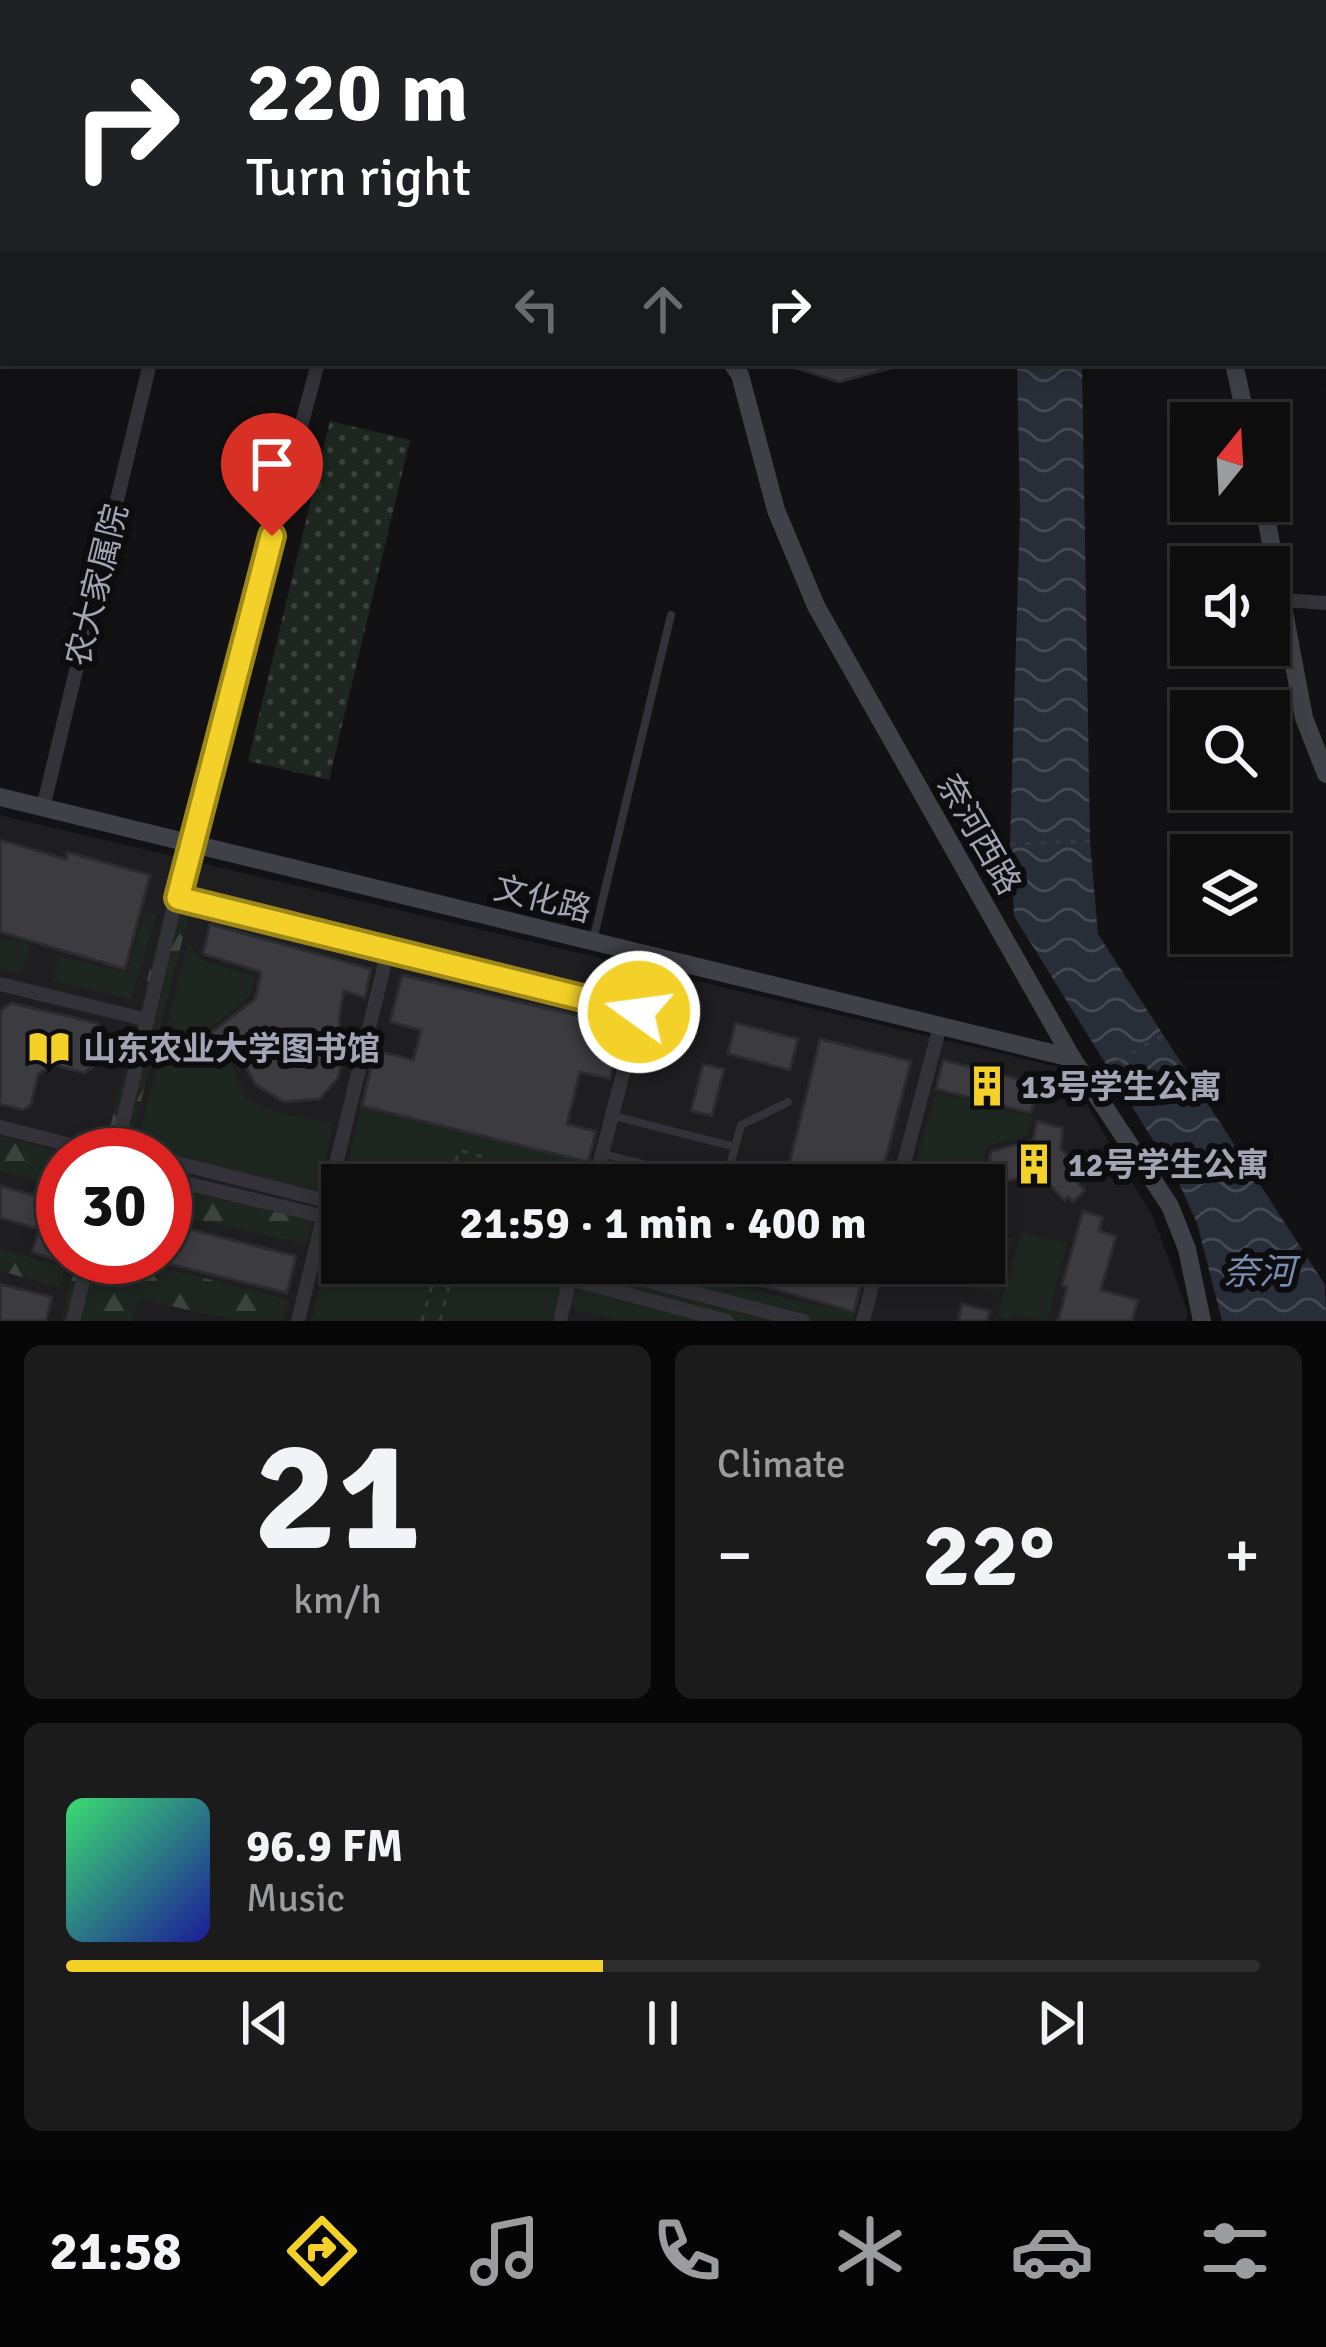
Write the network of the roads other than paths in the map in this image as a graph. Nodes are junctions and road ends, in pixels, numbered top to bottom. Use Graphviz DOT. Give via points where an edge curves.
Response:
graph roads {
  1 [pos="149,366"];
  2 [pos="316,366"];
  3 [pos="734,366"];
  4 [pos="1235,366"];
  5 [pos="1242,402"];
  6 [pos="1290,601"];
  7 [pos="1326,603"];
  8 [pos="671,615"];
  9 [pos="1290,643"];
  10 [pos="1326,774"];
  11 [pos="0,797"];
  12 [pos="43,808"];
  13 [pos="190,844"];
  14 [pos="178,898"];
  15 [pos="592,941"];
  16 [pos="388,950"];
  17 [pos="0,985"];
  18 [pos="148,1020"];
  19 [pos="940,1026"];
  20 [pos="1072,1058"];
  21 [pos="788,1102"];
  22 [pos="612,1115"];
  23 [pos="0,1127"];
  24 [pos="120,1128"];
  25 [pos="36,1135"];
  26 [pos="735,1147"];
  27 [pos="602,1153"];
  28 [pos="342,1164"];
  29 [pos="599,1164"];
  30 [pos="644,1164"];
  31 [pos="731,1164"];
  32 [pos="904,1164"];
  33 [pos="192,1167"];
  34 [pos="192,1185"];
  35 [pos="321,1199"];
  36 [pos="321,1217"];
  37 [pos="321,1225"];
  38 [pos="82,1284"];
  39 [pos="570,1284"];
  40 [pos="620,1284"];
  41 [pos="643,1284"];
  42 [pos="873,1284"];
  43 [pos="73,1321"];
  44 [pos="298,1321"];
  45 [pos="560,1321"];
  46 [pos="727,1321"];
  47 [pos="803,1321"];
  48 [pos="863,1321"];
  49 [pos="1202,1321"];
  1 -- 12 [label="street, 农大家属院"];
  2 -- 13 [label="street"];
  3 -- 20 [label="street, 奈河西路" via="776,509 816,606"];
  4 -- 5 [label="street"];
  6 -- 7 [label="street"];
  8 -- 15 [label="lane"];
  9 -- 10 [label="street" via="1304,718"];
  11 -- 12 [label="street, 文化路"];
  12 -- 13 [label="street, 文化路"];
  13 -- 14 [label="street"];
  13 -- 15 [label="street, 文化路"];
  14 -- 16 [label="street"];
  14 -- 18 [label="street"];
  15 -- 19 [label="street, 文化路"];
  16 -- 22 [label="street" via="639,1012"];
  16 -- 28 [label="street"];
  17 -- 18 [label="street"];
  18 -- 24 [label="street"];
  19 -- 20 [label="street, 文化路"];
  19 -- 32 [label="street"];
  20 -- 49 [label="street, 奈河西路" via="1170,1206"];
  21 -- 26 [label="lane" via="741,1125"];
  22 -- 26 [label="lane"];
  22 -- 27 [label="street"];
  23 -- 25 [label="street"];
  26 -- 31 [label="lane"];
  27 -- 29 [label="street"];
  27 -- 30 [label="lane"];
  33 -- 35 [label="street"];
  34 -- 36 [label="street"];
  37 -- 44 [label="street"];
  38 -- 43 [label="street"];
  39 -- 45 [label="street"];
  40 -- 46 [label="street"];
  41 -- 47 [label="street"];
  42 -- 48 [label="street"];
}
